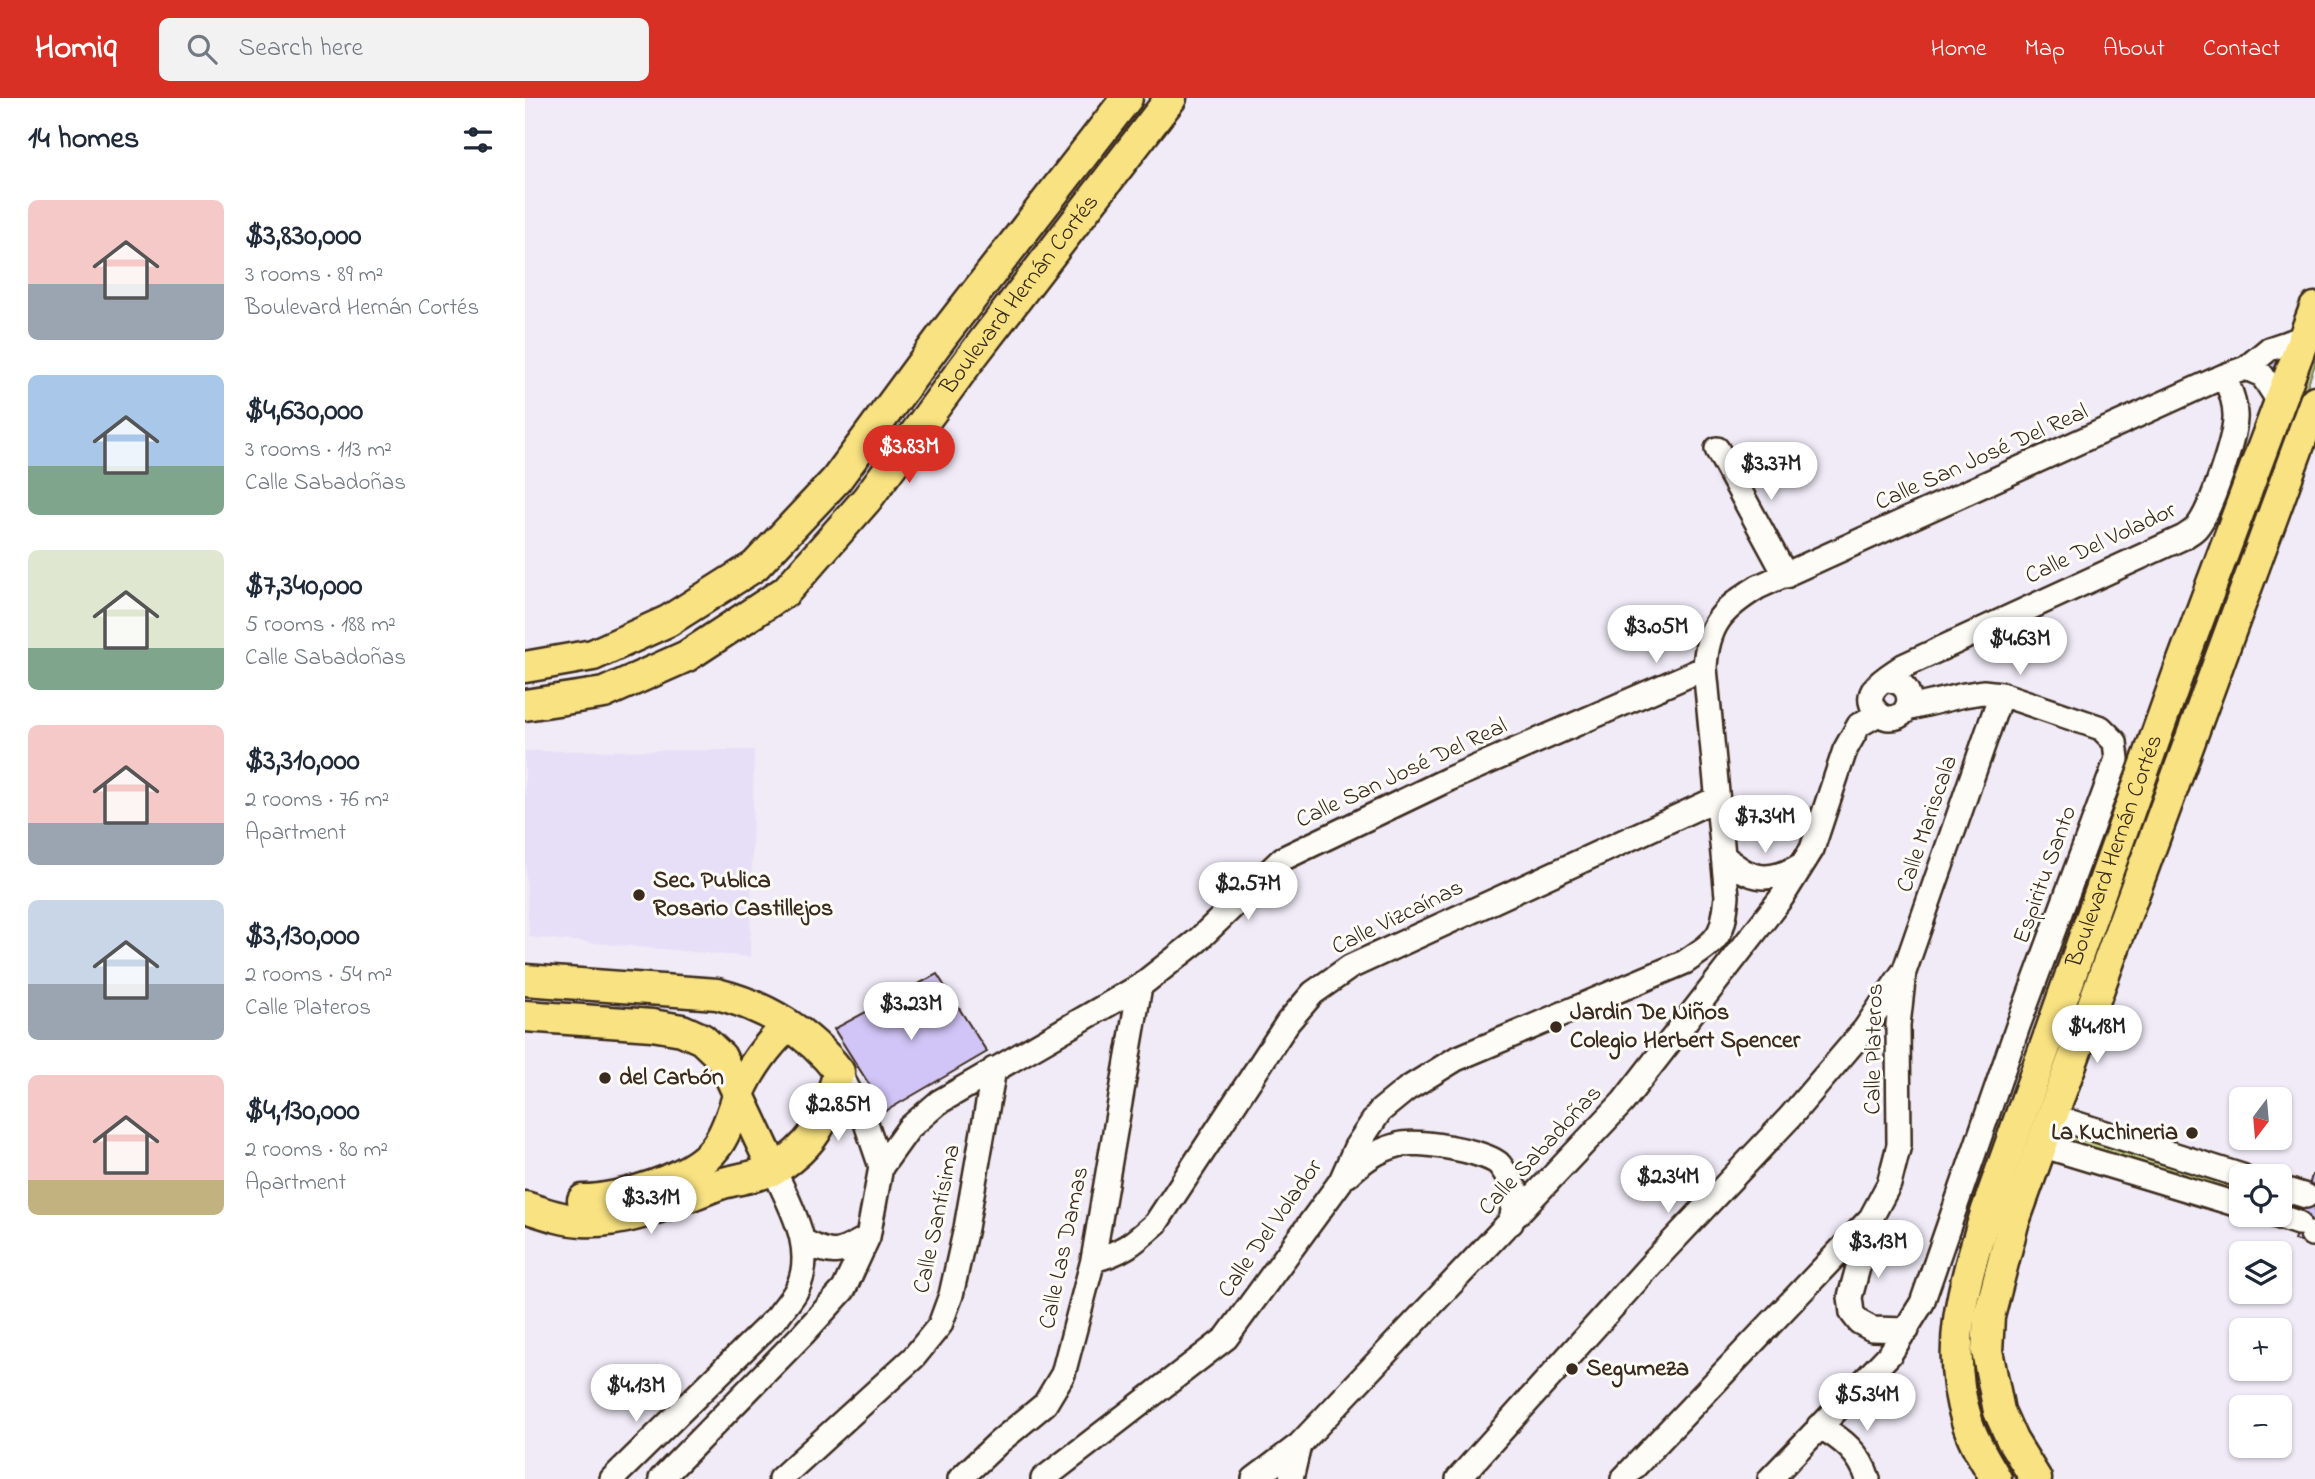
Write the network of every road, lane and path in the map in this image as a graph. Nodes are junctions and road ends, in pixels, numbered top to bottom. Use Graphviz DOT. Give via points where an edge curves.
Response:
graph roads {
  1 [pos="1127,98"];
  2 [pos="1171,98"];
  3 [pos="2315,308"];
  4 [pos="943,335"];
  5 [pos="2305,337"];
  6 [pos="973,355"];
  7 [pos="918,368"];
  8 [pos="2246,368"];
  9 [pos="2224,376"];
  10 [pos="949,388"];
  11 [pos="2280,403"];
  12 [pos="2313,414"];
  13 [pos="1717,449"];
  14 [pos="1786,576"];
  15 [pos="2190,643"];
  16 [pos="2220,656"];
  17 [pos="525,667"];
  18 [pos="1705,668"];
  19 [pos="2178,674"];
  20 [pos="1885,680"];
  21 [pos="2208,687"];
  22 [pos="2001,694"];
  23 [pos="525,705"];
  24 [pos="1906,709"];
  25 [pos="1878,714"];
  26 [pos="1716,799"];
  27 [pos="1725,857"];
  28 [pos="1804,863"];
  29 [pos="1903,972"];
  30 [pos="525,980"];
  31 [pos="1140,986"];
  32 [pos="525,1016"];
  33 [pos="788,1025"];
  34 [pos="994,1069"];
  35 [pos="839,1072"];
  36 [pos="740,1092"];
  37 [pos="2052,1116"];
  38 [pos="2041,1145"];
  39 [pos="881,1167"];
  40 [pos="774,1170"];
  41 [pos="2229,1172"];
  42 [pos="1342,1181"];
  43 [pos="525,1187"];
  44 [pos="2229,1202"];
  45 [pos="525,1207"];
  46 [pos="1872,1216"];
  47 [pos="1511,1223"];
  48 [pos="868,1237"];
  49 [pos="803,1241"];
  50 [pos="1093,1260"];
  51 [pos="1907,1330"];
  52 [pos="1819,1426"];
  53 [pos="1299,1446"];
  54 [pos="667,1475"];
  55 [pos="612,1479"];
  56 [pos="780,1479"];
  57 [pos="960,1479"];
  58 [pos="1043,1479"];
  59 [pos="1254,1479"];
  60 [pos="1291,1479"];
  61 [pos="1458,1479"];
  62 [pos="1623,1479"];
  63 [pos="1770,1479"];
  64 [pos="1868,1479"];
  65 [pos="1996,1479"];
  66 [pos="2036,1479"];
  1 -- 4 [label="main road, Boulevard Hernán Cortés"];
  2 -- 6 [label="main road, Boulevard Hernán Cortés"];
  3 -- 5 [label="main road, Boulevard Hernán Cortés"];
  4 -- 6 [label="main road"];
  4 -- 7 [label="main road, Boulevard Hernán Cortés"];
  5 -- 8 [label="street, Calle San José Del Real" via="2269,349"];
  5 -- 11 [label="main road, Boulevard Hernán Cortés"];
  6 -- 10 [label="main road, Boulevard Hernán Cortés"];
  7 -- 10 [label="main road"];
  7 -- 17 [label="main road, Boulevard Hernán Cortés" via="836,480 755,566 668,621 593,655"];
  8 -- 9 [label="street, Calle San José Del Real"];
  8 -- 11 [label="street" via="2262,375"];
  9 -- 14 [label="street, Calle San José Del Real"];
  9 -- 20 [label="street, Calle Del Volador" via="2234,400 2235,419 2229,450 2197,528 1903,666"];
  10 -- 23 [label="main road, Boulevard Hernán Cortés" via="867,499 786,591 687,656 604,693"];
  11 -- 15 [label="main road, Boulevard Hernán Cortés"];
  12 -- 16 [label="main road, Boulevard Hernán Cortés"];
  13 -- 14 [label="street"];
  14 -- 18 [label="street, Calle San José Del Real" via="1736,601 1715,622"];
  15 -- 16 [label="main road"];
  15 -- 19 [label="main road, Boulevard Hernán Cortés"];
  16 -- 21 [label="main road, Boulevard Hernán Cortés"];
  18 -- 26 [label="street, Calle San José Del Real"];
  18 -- 31 [label="street, Calle San José Del Real" via="1449,779 1282,859 1197,941"];
  19 -- 21 [label="main road"];
  19 -- 65 [label="main road, Boulevard Hernán Cortés" via="1967,1273 1958,1320 1960,1395 1967,1424"];
  20 -- 24 [label="street" via="1902,684 1909,698"];
  20 -- 25 [label="street" via="1871,694"];
  21 -- 37 [label="main road, Boulevard Hernán Cortés"];
  22 -- 24 [label="street" via="1983,692"];
  22 -- 29 [label="street, Calle Mariscala"];
  22 -- 51 [label="street, Espiritu Santo" via="2101,728 2115,742 2117,760 1922,1303"];
  24 -- 25 [label="street" via="1889,718"];
  25 -- 28 [label="street, Calle Sabadoñas" via="1859,725 1845,750"];
  26 -- 27 [label="street, Calle Del Volador"];
  26 -- 50 [label="street, Calle Vizcaínas" via="1350,967 1313,993 1288,1022 1156,1223 1133,1245"];
  27 -- 28 [label="street" via="1740,872 1758,877 1775,877"];
  27 -- 42 [label="street, Calle Del Volador" via="1724,926 1710,945 1685,962 1456,1059 1407,1089 1380,1111 1356,1147"];
  28 -- 47 [label="street, Calle Sabadoñas" via="1623,1102"];
  29 -- 46 [label="street, Calle Plateros" via="1898,1025 1899,1145 1889,1184"];
  29 -- 61 [label="street, Calle Plateros" via="1865,1029 1790,1117"];
  30 -- 33 [label="main road" via="717,994 742,1000"];
  31 -- 34 [label="street, Calle San José Del Real"];
  31 -- 50 [label="street, Calle Las Damas"];
  32 -- 36 [label="main road" via="682,1030 702,1039 721,1057"];
  33 -- 35 [label="main road"];
  33 -- 36 [label="main road" via="762,1051"];
  34 -- 39 [label="street, Calle San José Del Real" via="939,1102 909,1128"];
  34 -- 56 [label="street, Calle Santísima" via="966,1228 940,1325 914,1357"];
  35 -- 39 [label="street" via="866,1123"];
  35 -- 40 [label="main road" via="817,1129"];
  36 -- 40 [label="main road"];
  36 -- 43 [label="main road" via="715,1149 685,1172 613,1199 584,1200"];
  37 -- 38 [label="main road, Boulevard Hernán Cortés"];
  37 -- 41 [label="street"];
  38 -- 44 [label="street"];
  38 -- 66 [label="main road, Boulevard Hernán Cortés" via="2002,1264 1989,1317 1987,1351 1999,1411"];
  39 -- 48 [label="street"];
  40 -- 45 [label="main road" via="614,1219 583,1221"];
  40 -- 49 [label="street"];
  42 -- 47 [label="street" via="1367,1157 1401,1143 1474,1152 1497,1163 1516,1190"];
  42 -- 58 [label="street, Calle Del Volador" via="1226,1338"];
  46 -- 51 [label="street, Calle Plateros" via="1850,1297 1852,1313 1872,1329"];
  46 -- 62 [label="street"];
  47 -- 53 [label="street, Calle Sabadoñas"];
  48 -- 49 [label="street" via="841,1252"];
  48 -- 54 [label="street" via="844,1289"];
  49 -- 55 [label="street" via="804,1266 798,1289 778,1316"];
  50 -- 57 [label="street, Calle Las Damas" via="1063,1374 1045,1404"];
  51 -- 52 [label="street, Espiritu Santo" via="1890,1354"];
  52 -- 63 [label="street, Espiritu Santo"];
  52 -- 64 [label="street" via="1846,1442 1865,1467"];
  53 -- 59 [label="street, Calle Sabadoñas"];
  53 -- 60 [label="street"];
}
